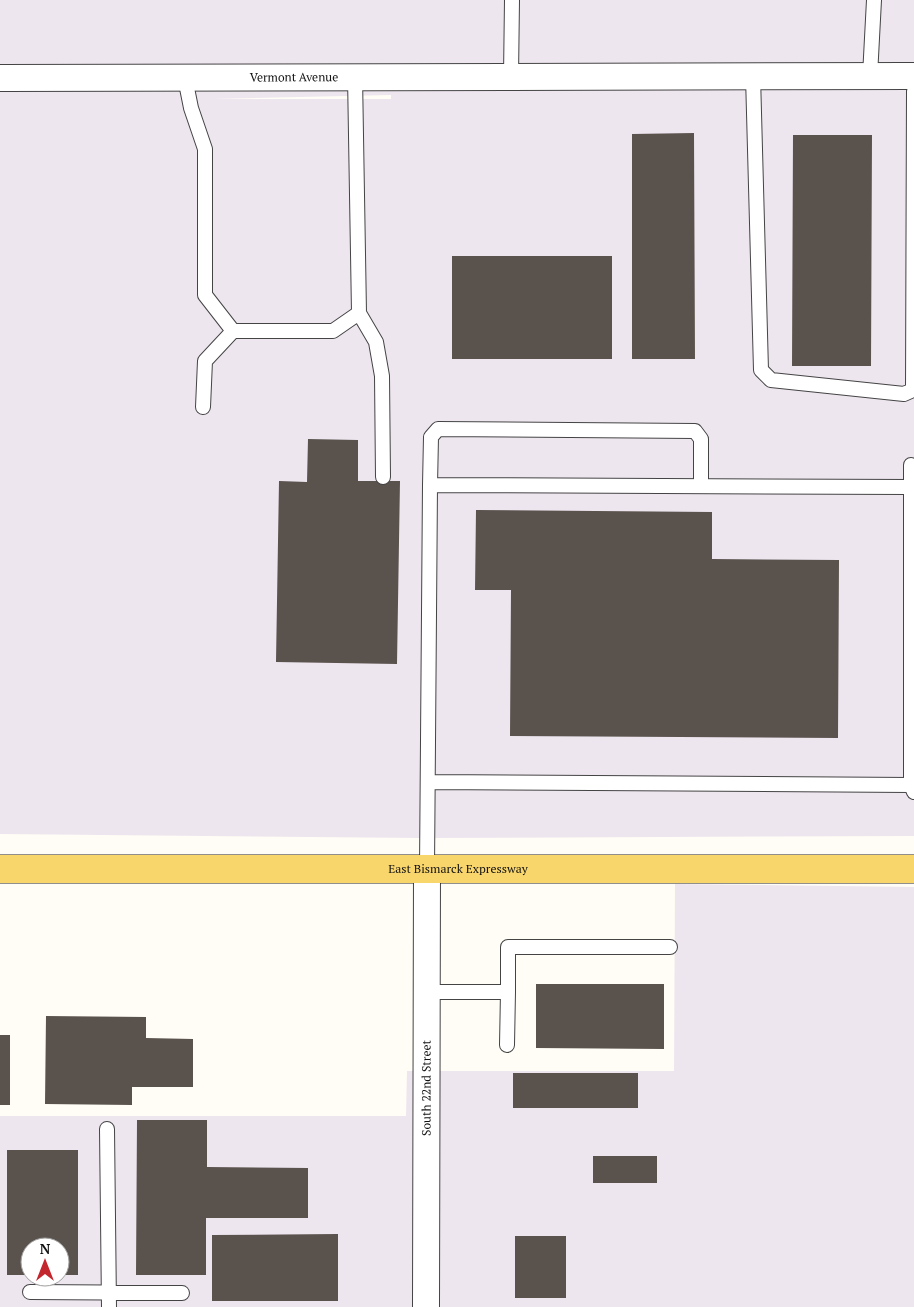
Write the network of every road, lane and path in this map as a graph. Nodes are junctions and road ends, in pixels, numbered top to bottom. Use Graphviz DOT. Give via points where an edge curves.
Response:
graph roads {
  1 [pos="512,0"];
  2 [pos="874,0"];
  3 [pos="355,76"];
  4 [pos="511,76"];
  5 [pos="753,76"];
  6 [pos="870,76"];
  7 [pos="914,76"];
  8 [pos="0,78"];
  9 [pos="185,78"];
  10 [pos="914,92"];
  11 [pos="359,313"];
  12 [pos="233,331"];
  13 [pos="203,407"];
  14 [pos="911,465"];
  15 [pos="383,476"];
  16 [pos="430,485"];
  17 [pos="701,486"];
  18 [pos="911,487"];
  19 [pos="428,782"];
  20 [pos="912,788"];
  21 [pos="0,870"];
  22 [pos="428,870"];
  23 [pos="914,870"];
  24 [pos="670,947"];
  25 [pos="428,992"];
  26 [pos="508,992"];
  27 [pos="507,1045"];
  28 [pos="107,1129"];
  29 [pos="30,1292"];
  30 [pos="182,1293"];
  31 [pos="109,1300"];
  32 [pos="426,1307"];
  1 -- 4 [label="lane"];
  2 -- 6 [label="lane"];
  3 -- 4 [label="street, Vermont Avenue"];
  3 -- 9 [label="street, Vermont Avenue"];
  3 -- 11 [label="lane"];
  4 -- 5 [label="street, Vermont Avenue"];
  5 -- 6 [label="street, Vermont Avenue"];
  5 -- 10 [label="lane" via="761,370 771,380 875,392 904,394 913,390"];
  6 -- 7 [label="street"];
  8 -- 9 [label="street, Vermont Avenue"];
  9 -- 12 [label="lane" via="205,149 205,294"];
  11 -- 12 [label="lane" via="333,331"];
  11 -- 15 [label="lane" via="376,342 382,376"];
  12 -- 13 [label="lane" via="205,361"];
  14 -- 18 [label="lane"];
  16 -- 17 [label="lane"];
  16 -- 17 [label="lane" via="431,437 438,430 448,430 695,431 701,439"];
  16 -- 19 [label="lane"];
  17 -- 18 [label="lane"];
  18 -- 20 [label="lane"];
  19 -- 20 [label="lane"];
  19 -- 22 [label="lane"];
  21 -- 22 [label="main road, East Bismarck Expressway"];
  22 -- 23 [label="main road, East Bismarck Expressway"];
  22 -- 25 [label="street, South 22nd Street"];
  24 -- 26 [label="lane" via="508,947"];
  25 -- 26 [label="lane"];
  25 -- 32 [label="street, South 22nd Street"];
  26 -- 27 [label="lane"];
  28 -- 31 [label="lane"];
  29 -- 31 [label="lane"];
  30 -- 31 [label="lane"];
}
